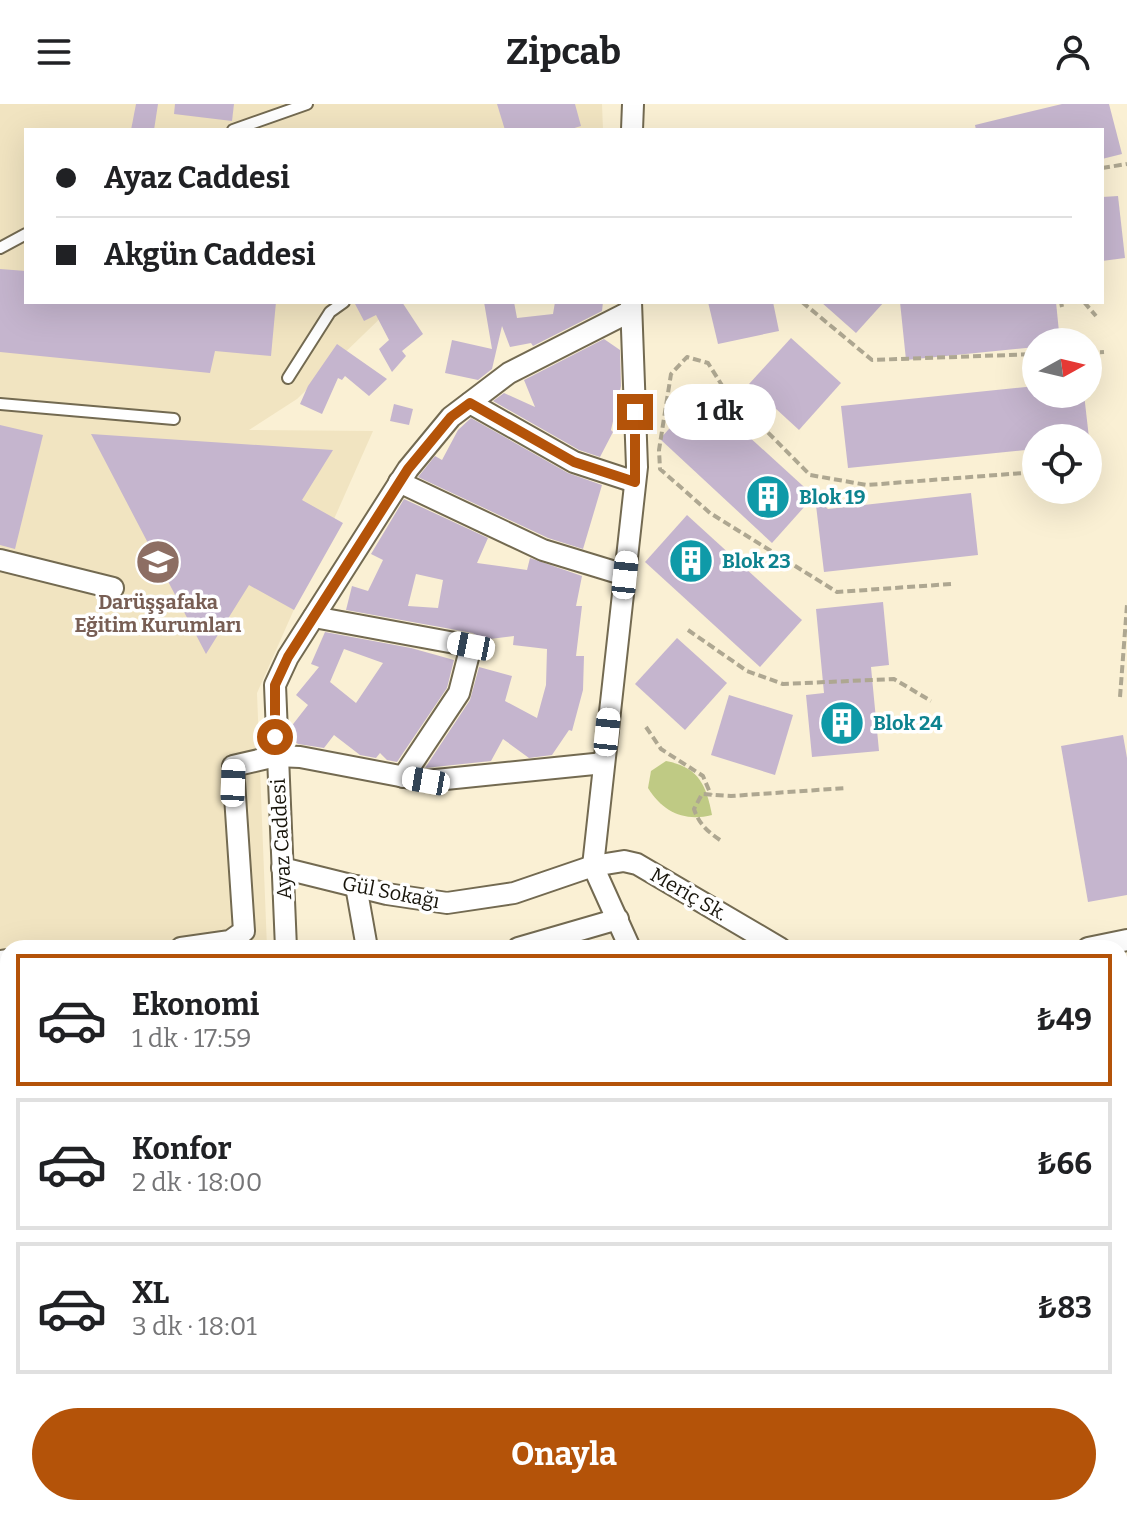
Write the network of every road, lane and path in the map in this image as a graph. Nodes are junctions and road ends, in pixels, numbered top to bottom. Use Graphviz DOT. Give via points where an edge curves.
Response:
graph roads {
  1 [pos="307,104"];
  2 [pos="633,104"];
  3 [pos="239,128"];
  4 [pos="632,128"];
  5 [pos="1127,164"];
  6 [pos="1104,168"];
  7 [pos="24,235"];
  8 [pos="0,248"];
  9 [pos="341,304"];
  10 [pos="804,304"];
  11 [pos="1086,304"];
  12 [pos="629,305"];
  13 [pos="1096,316"];
  14 [pos="1022,355"];
  15 [pos="288,378"];
  16 [pos="470,403"];
  17 [pos="0,404"];
  18 [pos="174,419"];
  19 [pos="1022,473"];
  20 [pos="399,482"];
  21 [pos="635,482"];
  22 [pos="0,560"];
  23 [pos="625,575"];
  24 [pos="951,584"];
  25 [pos="113,588"];
  26 [pos="1127,605"];
  27 [pos="314,617"];
  28 [pos="688,630"];
  29 [pos="1120,697"];
  30 [pos="931,701"];
  31 [pos="646,727"];
  32 [pos="276,756"];
  33 [pos="604,763"];
  34 [pos="403,777"];
  35 [pos="846,788"];
  36 [pos="711,795"];
  37 [pos="720,840"];
  38 [pos="593,866"];
  39 [pos="282,868"];
  40 [pos="356,886"];
  41 [pos="618,919"];
  42 [pos="231,940"];
  43 [pos="286,940"];
  44 [pos="366,940"];
  45 [pos="546,940"];
  46 [pos="627,940"];
  47 [pos="766,940"];
  48 [pos="785,1516"];
  49 [pos="793,1516"];
  1 -- 3 [label="lane"];
  2 -- 4 [label="street"];
  5 -- 6 [label="path"];
  7 -- 8 [label="lane"];
  9 -- 15 [label="lane" via="330,312"];
  10 -- 14 [label="path" via="872,360"];
  11 -- 13 [label="path"];
  12 -- 16 [label="street, Ayaz Caddesi" via="509,373"];
  12 -- 21 [label="street"];
  16 -- 20 [label="street, Ayaz Caddesi" via="451,417"];
  16 -- 21 [label="street" via="574,462"];
  17 -- 18 [label="lane"];
  19 -- 24 [label="path" via="867,485 810,475 723,387 708,363 687,357 671,374 660,469 710,513 837,592"];
  20 -- 23 [label="street" via="543,550"];
  20 -- 27 [label="street, Ayaz Caddesi"];
  21 -- 23 [label="street"];
  22 -- 25 [label="street"];
  23 -- 33 [label="street"];
  26 -- 29 [label="path"];
  27 -- 32 [label="street, Ayaz Caddesi" via="275,685"];
  27 -- 34 [label="street" via="471,646 459,693"];
  28 -- 30 [label="path" via="747,671 783,684 894,679"];
  31 -- 36 [label="path" via="661,749 703,776"];
  32 -- 34 [label="street"];
  32 -- 39 [label="street, Ayaz Caddesi"];
  32 -- 42 [label="street" via="233,766 244,931"];
  33 -- 34 [label="street" via="426,781"];
  33 -- 38 [label="street"];
  35 -- 36 [label="path"];
  36 -- 37 [label="path" via="702,794 694,809 705,830"];
  38 -- 40 [label="street, Gül Sokağı" via="514,893 447,903"];
  38 -- 41 [label="street"];
  38 -- 47 [label="street, Meriç Sk." via="637,864"];
  39 -- 40 [label="street, Gül Sokağı"];
  39 -- 43 [label="street, Ayaz Caddesi"];
  40 -- 44 [label="street"];
  41 -- 45 [label="street"];
  41 -- 46 [label="street"];
  48 -- 49 [label="street"];
}
